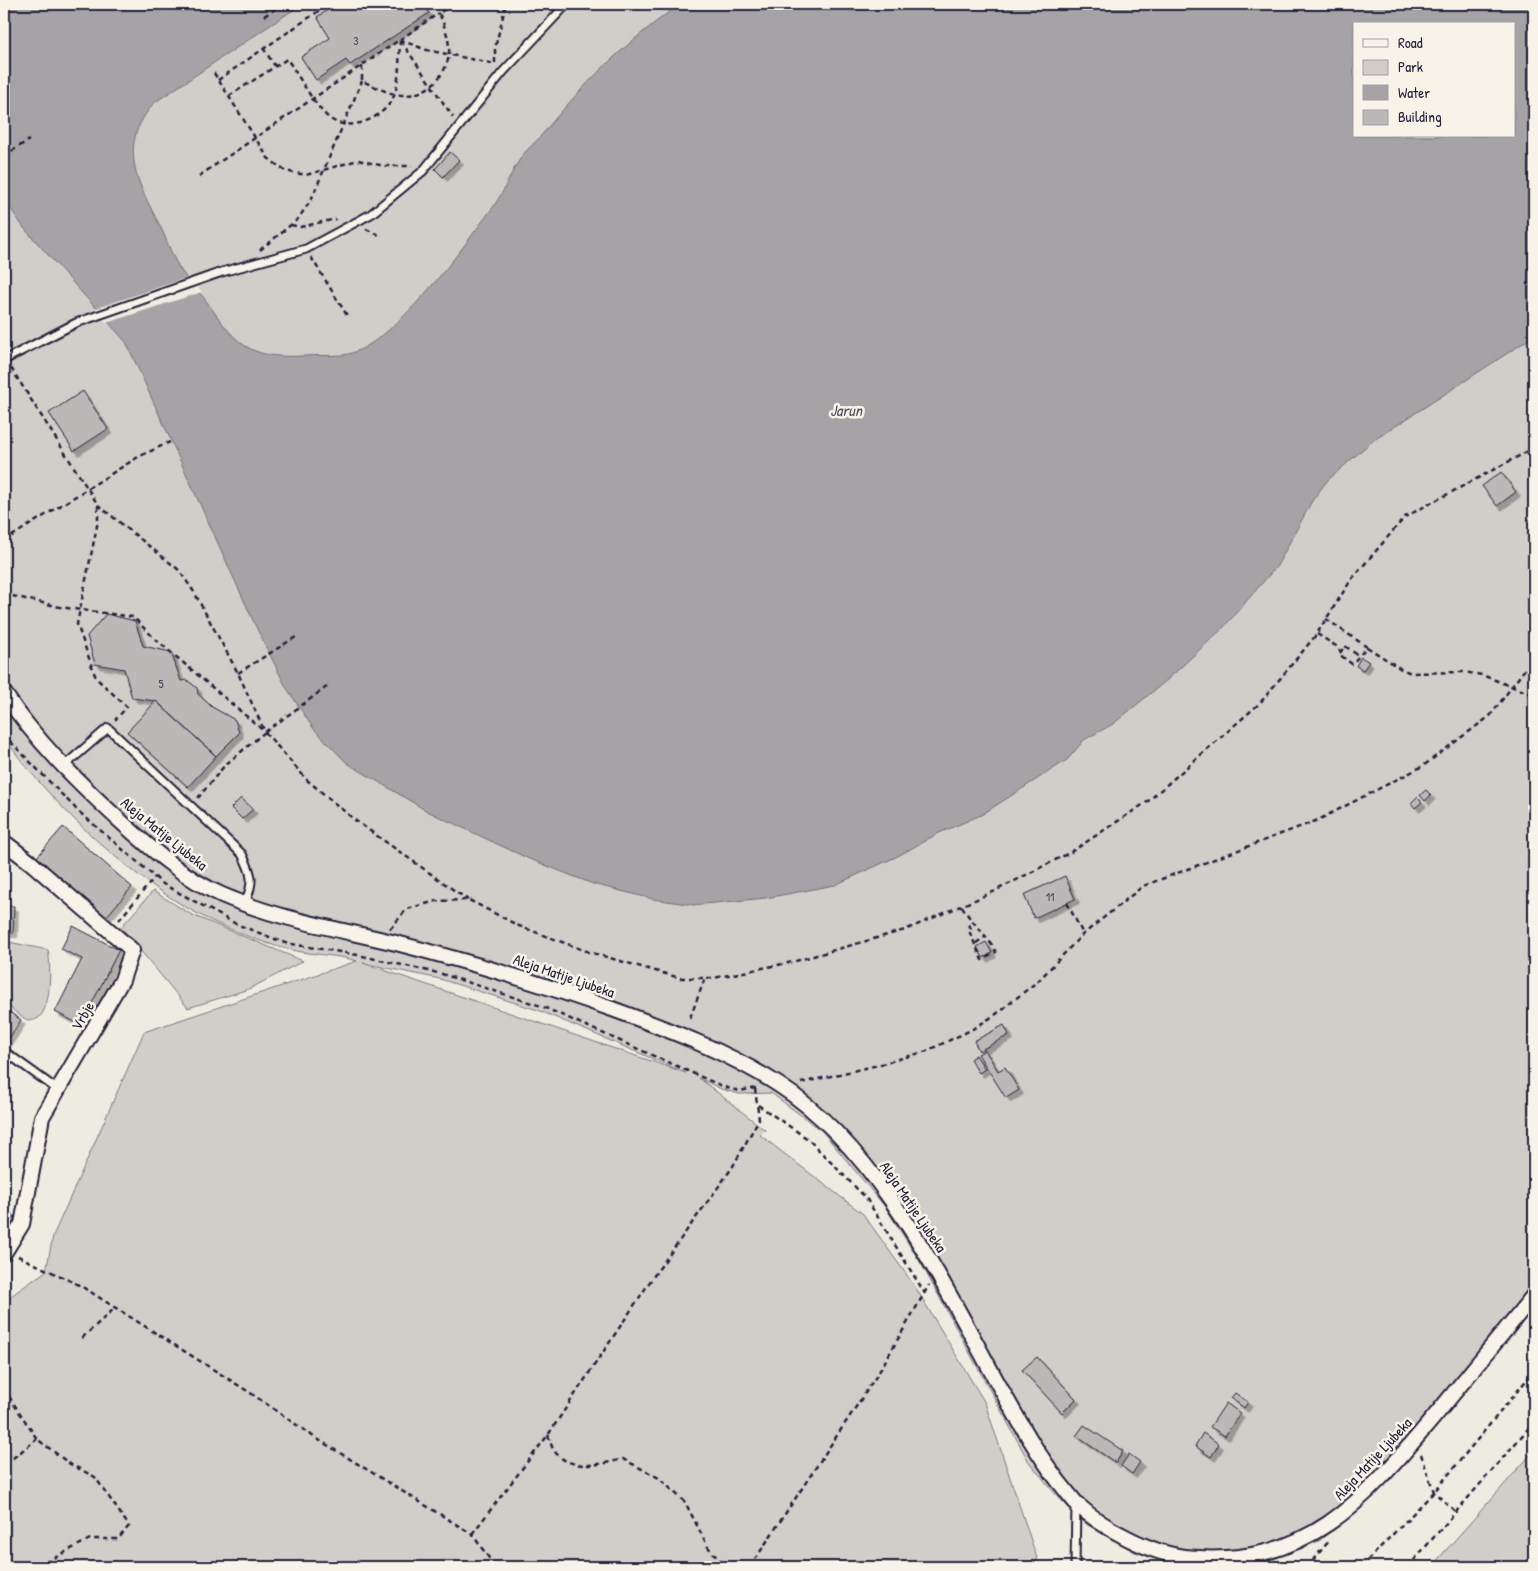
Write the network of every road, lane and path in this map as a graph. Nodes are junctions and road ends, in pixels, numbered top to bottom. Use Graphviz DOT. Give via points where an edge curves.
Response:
graph roads {
  1 [pos="283,4"];
  2 [pos="329,4"];
  3 [pos="454,4"];
  4 [pos="506,4"];
  5 [pos="567,4"];
  6 [pos="448,5"];
  7 [pos="439,13"];
  8 [pos="264,16"];
  9 [pos="400,40"];
  10 [pos="263,48"];
  11 [pos="449,55"];
  12 [pos="502,59"];
  13 [pos="495,64"];
  14 [pos="276,66"];
  15 [pos="362,66"];
  16 [pos="214,73"];
  17 [pos="218,80"];
  18 [pos="362,81"];
  19 [pos="431,86"];
  20 [pos="394,94"];
  21 [pos="230,96"];
  22 [pos="314,99"];
  23 [pos="461,112"];
  24 [pos="344,125"];
  25 [pos="255,138"];
  26 [pos="29,140"];
  27 [pos="4,156"];
  28 [pos="325,170"];
  29 [pos="410,171"];
  30 [pos="199,176"];
  31 [pos="339,219"];
  32 [pos="291,225"];
  33 [pos="306,249"];
  34 [pos="258,252"];
  35 [pos="348,317"];
  36 [pos="5,360"];
  37 [pos="170,442"];
  38 [pos="1534,448"];
  39 [pos="88,490"];
  40 [pos="98,505"];
  41 [pos="4,541"];
  42 [pos="4,594"];
  43 [pos="80,610"];
  44 [pos="1326,619"];
  45 [pos="1317,634"];
  46 [pos="299,635"];
  47 [pos="1367,647"];
  48 [pos="1341,651"];
  49 [pos="1359,656"];
  50 [pos="1534,657"];
  51 [pos="238,674"];
  52 [pos="328,686"];
  53 [pos="1511,687"];
  54 [pos="4,693"];
  55 [pos="1534,695"];
  56 [pos="108,728"];
  57 [pos="265,732"];
  58 [pos="63,768"];
  59 [pos="191,806"];
  60 [pos="4,842"];
  61 [pos="154,877"];
  62 [pos="468,900"];
  63 [pos="1067,903"];
  64 [pos="245,904"];
  65 [pos="962,906"];
  66 [pos="971,922"];
  67 [pos="110,930"];
  68 [pos="1083,934"];
  69 [pos="985,937"];
  70 [pos="385,940"];
  71 [pos="976,943"];
  72 [pos="706,978"];
  73 [pos="690,1018"];
  74 [pos="4,1051"];
  75 [pos="810,1081"];
  76 [pos="754,1088"];
  77 [pos="58,1090"];
  78 [pos="757,1104"];
  79 [pos="5,1250"];
  80 [pos="1534,1295"];
  81 [pos="115,1308"];
  82 [pos="82,1338"];
  83 [pos="1534,1371"];
  84 [pos="4,1389"];
  85 [pos="1534,1422"];
  86 [pos="548,1435"];
  87 [pos="37,1440"];
  88 [pos="1410,1445"];
  89 [pos="4,1459"];
  90 [pos="1434,1492"];
  91 [pos="1076,1504"];
  92 [pos="1457,1513"];
  93 [pos="472,1534"];
  94 [pos="44,1567"];
  95 [pos="499,1567"];
  96 [pos="725,1567"];
  97 [pos="750,1567"];
  98 [pos="1075,1567"];
  99 [pos="1361,1567"];
  100 [pos="1408,1567"];
  1 -- 8 [label="path"];
  2 -- 10 [label="path"];
  3 -- 6 [label="path"];
  4 -- 13 [label="path" via="494,48"];
  5 -- 33 [label="lane" via="503,72 423,171 371,214"];
  6 -- 7 [label="path"];
  7 -- 9 [label="path"];
  7 -- 11 [label="path" via="447,30"];
  9 -- 11 [label="path"];
  9 -- 15 [label="path"];
  9 -- 19 [label="path"];
  9 -- 20 [label="path"];
  10 -- 14 [label="path"];
  10 -- 17 [label="path"];
  11 -- 13 [label="path"];
  11 -- 19 [label="path"];
  12 -- 13 [label="path" via="497,66"];
  14 -- 21 [label="path"];
  14 -- 22 [label="path" via="287,58"];
  15 -- 18 [label="path"];
  15 -- 22 [label="path"];
  16 -- 17 [label="path"];
  17 -- 21 [label="path"];
  18 -- 20 [label="path"];
  18 -- 24 [label="path"];
  19 -- 20 [label="path" via="416,94"];
  19 -- 23 [label="path" via="455,120"];
  20 -- 24 [label="path" via="389,104 368,120"];
  21 -- 25 [label="path"];
  22 -- 24 [label="path" via="328,117"];
  22 -- 25 [label="path"];
  24 -- 28 [label="path"];
  25 -- 28 [label="path" via="272,162 285,171 302,176"];
  25 -- 30 [label="path"];
  26 -- 27 [label="path"];
  28 -- 29 [label="path" via="358,160 384,166 416,166"];
  28 -- 32 [label="path" via="311,200"];
  31 -- 32 [label="path" via="300,227"];
  32 -- 34 [label="path"];
  33 -- 35 [label="path"];
  33 -- 36 [label="lane" via="222,272 76,323"];
  36 -- 39 [label="path"];
  37 -- 39 [label="path"];
  38 -- 44 [label="path" via="1405,517 1352,580"];
  39 -- 40 [label="path"];
  39 -- 41 [label="path"];
  40 -- 43 [label="path" via="98,521"];
  40 -- 51 [label="path" via="179,570"];
  42 -- 43 [label="path"];
  43 -- 56 [label="path" via="77,624 96,678 127,707"];
  43 -- 57 [label="path" via="133,617"];
  44 -- 45 [label="path"];
  44 -- 47 [label="path"];
  45 -- 48 [label="path"];
  45 -- 65 [label="path" via="1260,704 1147,802 1071,852"];
  46 -- 51 [label="path"];
  47 -- 49 [label="path"];
  47 -- 53 [label="path" via="1411,673 1464,672 1482,675"];
  48 -- 49 [label="path" via="1345,646"];
  48 -- 49 [label="path" via="1339,654 1352,664"];
  50 -- 53 [label="path"];
  51 -- 57 [label="path"];
  52 -- 57 [label="path"];
  53 -- 55 [label="path"];
  53 -- 68 [label="path" via="1490,716 1423,766 1318,820 1143,886"];
  54 -- 58 [label="street, Aleja Matije Ljubeka"];
  56 -- 58 [label="lane"];
  56 -- 59 [label="lane"];
  57 -- 59 [label="path" via="224,765"];
  57 -- 62 [label="path" via="307,780 356,821"];
  58 -- 64 [label="street, Aleja Matije Ljubeka" via="146,844 180,870 222,895"];
  59 -- 64 [label="lane" via="242,854 252,872"];
  60 -- 67 [label="street, Vrbje"];
  61 -- 67 [label="path"];
  62 -- 70 [label="path" via="436,901 407,909 392,925"];
  62 -- 72 [label="path" via="519,926 589,952 680,978"];
  63 -- 68 [label="path"];
  64 -- 70 [label="street, Aleja Matije Ljubeka" via="295,920"];
  65 -- 66 [label="path"];
  65 -- 72 [label="path" via="905,930 792,962"];
  66 -- 69 [label="path" via="980,927"];
  66 -- 71 [label="path" via="969,931"];
  67 -- 77 [label="street, Vrbje" via="132,950 122,980"];
  68 -- 75 [label="path" via="1038,981 971,1030 926,1051"];
  69 -- 71 [label="path"];
  69 -- 71 [label="path" via="996,952 982,960 974,947"];
  70 -- 91 [label="street, Aleja Matije Ljubeka" via="551,987 683,1034 783,1087 836,1132 880,1182 937,1274 1039,1456"];
  72 -- 73 [label="path"];
  74 -- 77 [label="lane"];
  76 -- 78 [label="path"];
  77 -- 79 [label="street, Vrbje" via="42,1117 22,1224"];
  78 -- 86 [label="path" via="759,1119 732,1168 653,1277"];
  78 -- 97 [label="path" via="808,1139 866,1198 924,1292 879,1372"];
  79 -- 81 [label="path" via="81,1286"];
  80 -- 88 [label="street, Aleja Matije Ljubeka"];
  81 -- 82 [label="path"];
  81 -- 93 [label="path" via="314,1437"];
  83 -- 90 [label="path"];
  84 -- 87 [label="path"];
  85 -- 92 [label="path"];
  86 -- 93 [label="path"];
  86 -- 96 [label="path" via="556,1454 576,1465 623,1459 659,1478 685,1502 708,1547"];
  87 -- 89 [label="path" via="13,1458"];
  87 -- 94 [label="path" via="95,1477 129,1526 118,1539 90,1540 41,1565"];
  88 -- 90 [label="path" via="1421,1454"];
  88 -- 91 [label="street, Aleja Matije Ljubeka" via="1353,1506 1332,1522 1285,1546 1230,1560 1177,1556 1124,1537"];
  90 -- 92 [label="path"];
  90 -- 99 [label="path"];
  91 -- 98 [label="lane"];
  92 -- 100 [label="path"];
  93 -- 95 [label="path"];
}
